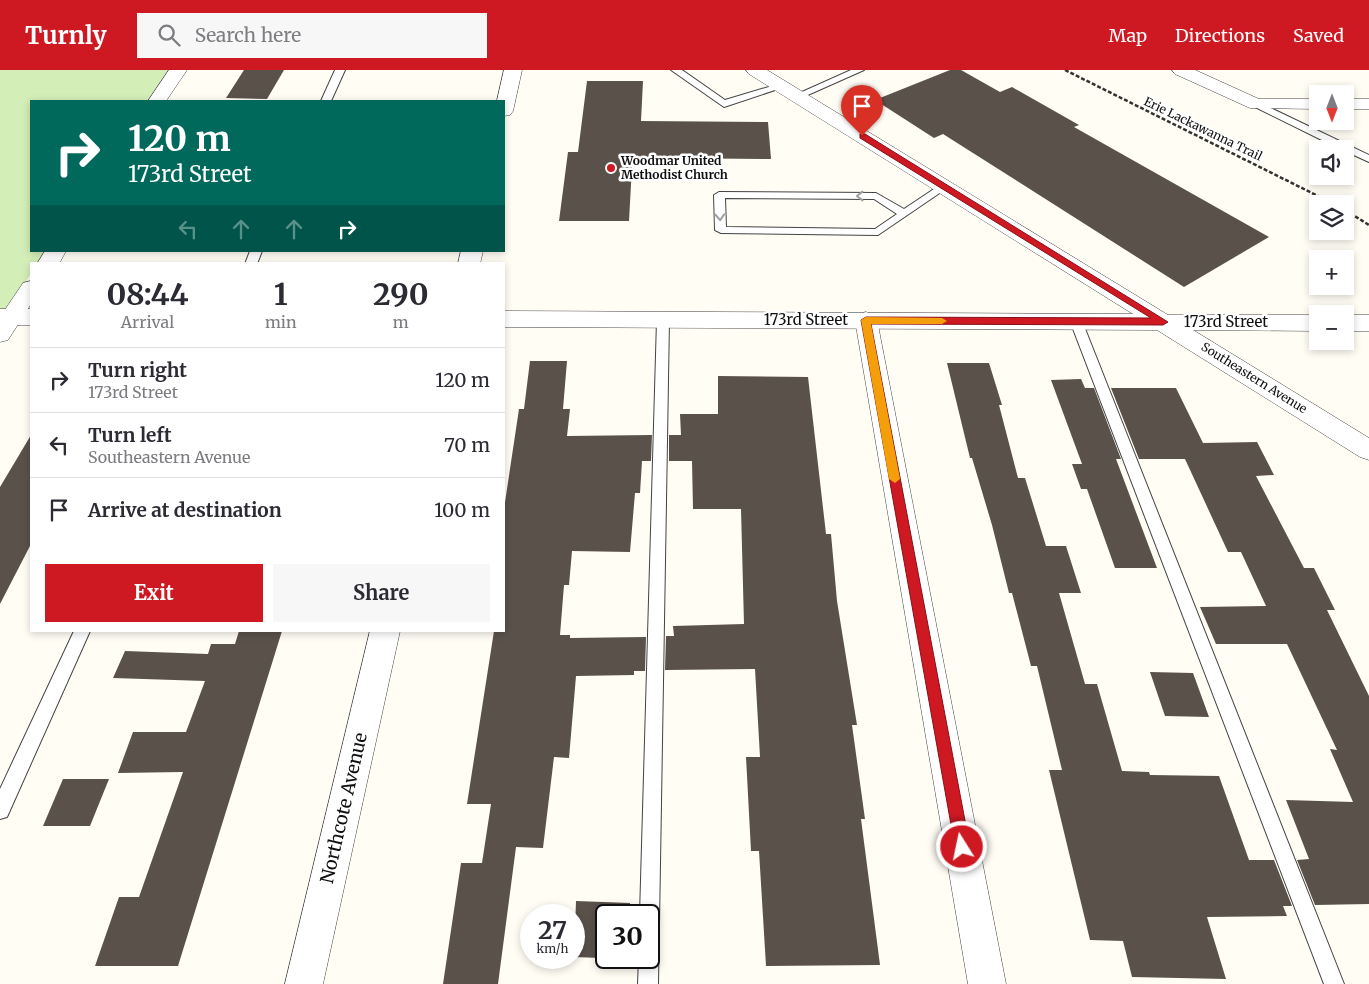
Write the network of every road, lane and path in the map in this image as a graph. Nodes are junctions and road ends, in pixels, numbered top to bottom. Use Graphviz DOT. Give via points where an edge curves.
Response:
graph roads {
  1 [pos="178,70"];
  2 [pos="340,70"];
  3 [pos="513,70"];
  4 [pos="676,70"];
  5 [pos="755,70"];
  6 [pos="858,70"];
  7 [pos="1065,70"];
  8 [pos="1181,70"];
  9 [pos="790,91"];
  10 [pos="158,100"];
  11 [pos="326,100"];
  12 [pos="1256,104"];
  13 [pos="1309,104"];
  14 [pos="1354,104"];
  15 [pos="1369,104"];
  16 [pos="505,106"];
  17 [pos="1369,159"];
  18 [pos="943,186"];
  19 [pos="1316,195"];
  20 [pos="903,214"];
  21 [pos="1354,216"];
  22 [pos="1369,225"];
  23 [pos="30,290"];
  24 [pos="505,319"];
  25 [pos="663,320"];
  26 [pos="866,320"];
  27 [pos="11,321"];
  28 [pos="1076,321"];
  29 [pos="1163,322"];
  30 [pos="1309,323"];
  31 [pos="1354,323"];
  32 [pos="1369,323"];
  33 [pos="1369,450"];
  34 [pos="82,632"];
  35 [pos="384,632"];
  36 [pos="0,810"];
  37 [pos="650,904"];
  38 [pos="649,969"];
  39 [pos="304,984"];
  40 [pos="648,984"];
  41 [pos="987,984"];
  42 [pos="1334,984"];
  1 -- 10 [label="street"];
  2 -- 11 [label="lane"];
  3 -- 16 [label="street"];
  4 -- 9 [label="lane" via="724,104"];
  5 -- 9 [label="street, Southeastern Avenue"];
  6 -- 9 [label="lane"];
  7 -- 19 [label="path, Erie Lackawanna Trail"];
  8 -- 12 [label="street"];
  9 -- 18 [label="street, Southeastern Avenue"];
  12 -- 13 [label="street"];
  12 -- 17 [label="lane"];
  14 -- 15 [label="street"];
  18 -- 20 [label="lane"];
  18 -- 29 [label="street, Southeastern Avenue"];
  20 -- 20 [label="lane, one-way" via="876,196 719,195 721,230 878,232"];
  21 -- 22 [label="path"];
  23 -- 27 [label="street"];
  24 -- 25 [label="street, 173rd Street"];
  25 -- 26 [label="street, 173rd Street"];
  25 -- 37 [label="lane"];
  26 -- 28 [label="street, 173rd Street"];
  26 -- 41 [label="street"];
  28 -- 29 [label="street, 173rd Street"];
  28 -- 42 [label="lane"];
  29 -- 30 [label="street, 173rd Street"];
  29 -- 33 [label="street, Southeastern Avenue"];
  31 -- 32 [label="street"];
  34 -- 36 [label="lane"];
  35 -- 39 [label="street, Northcote Avenue"];
  38 -- 40 [label="lane"];
}
